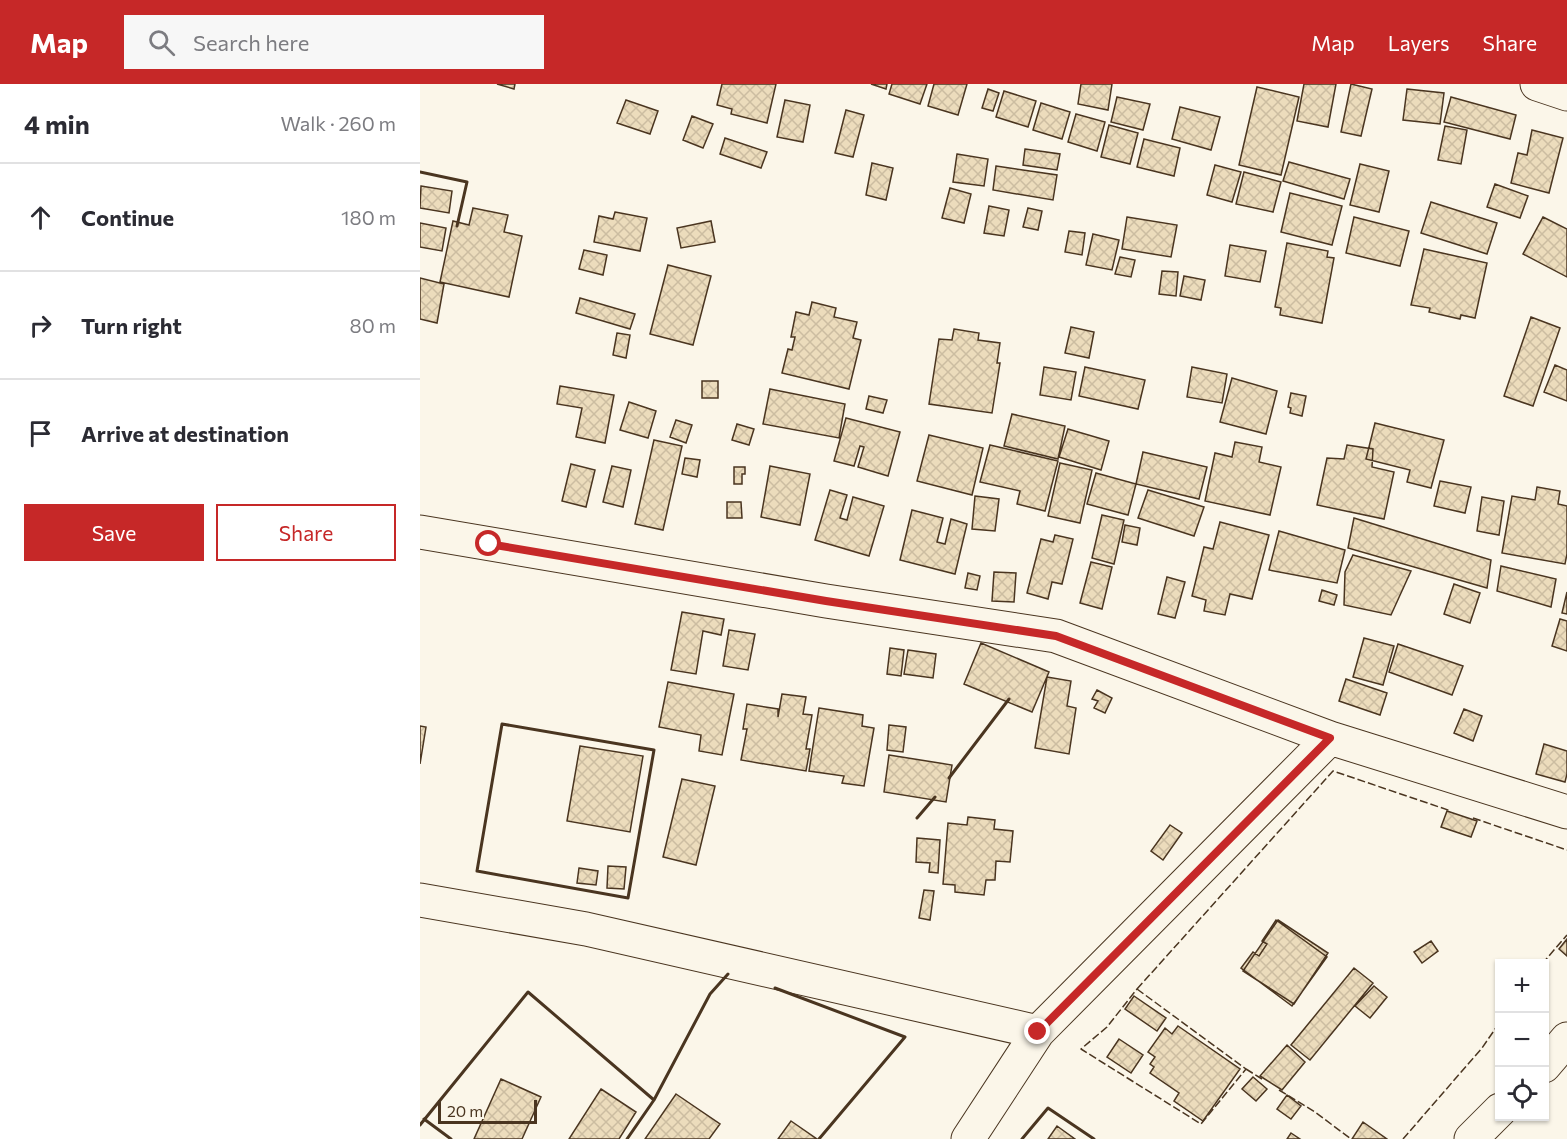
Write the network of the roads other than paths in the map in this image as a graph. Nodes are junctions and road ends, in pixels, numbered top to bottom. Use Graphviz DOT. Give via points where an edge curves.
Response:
graph roads {
  1 [pos="1537,84"];
  2 [pos="1567,93"];
  3 [pos="420,532"];
  4 [pos="1330,738"];
  5 [pos="1567,812"];
  6 [pos="420,900"];
  7 [pos="1038,1032"];
  8 [pos="1567,1039"];
  9 [pos="1549,1061"];
  10 [pos="1495,1115"];
  11 [pos="968,1139"];
  12 [pos="1471,1139"];
  1 -- 2 [label="street"];
  3 -- 4 [label="street" via="1056,636"];
  4 -- 5 [label="street"];
  4 -- 7 [label="street"];
  6 -- 7 [label="street" via="586,928"];
  7 -- 11 [label="street"];
  8 -- 9 [label="street"];
  10 -- 12 [label="street"];
}
